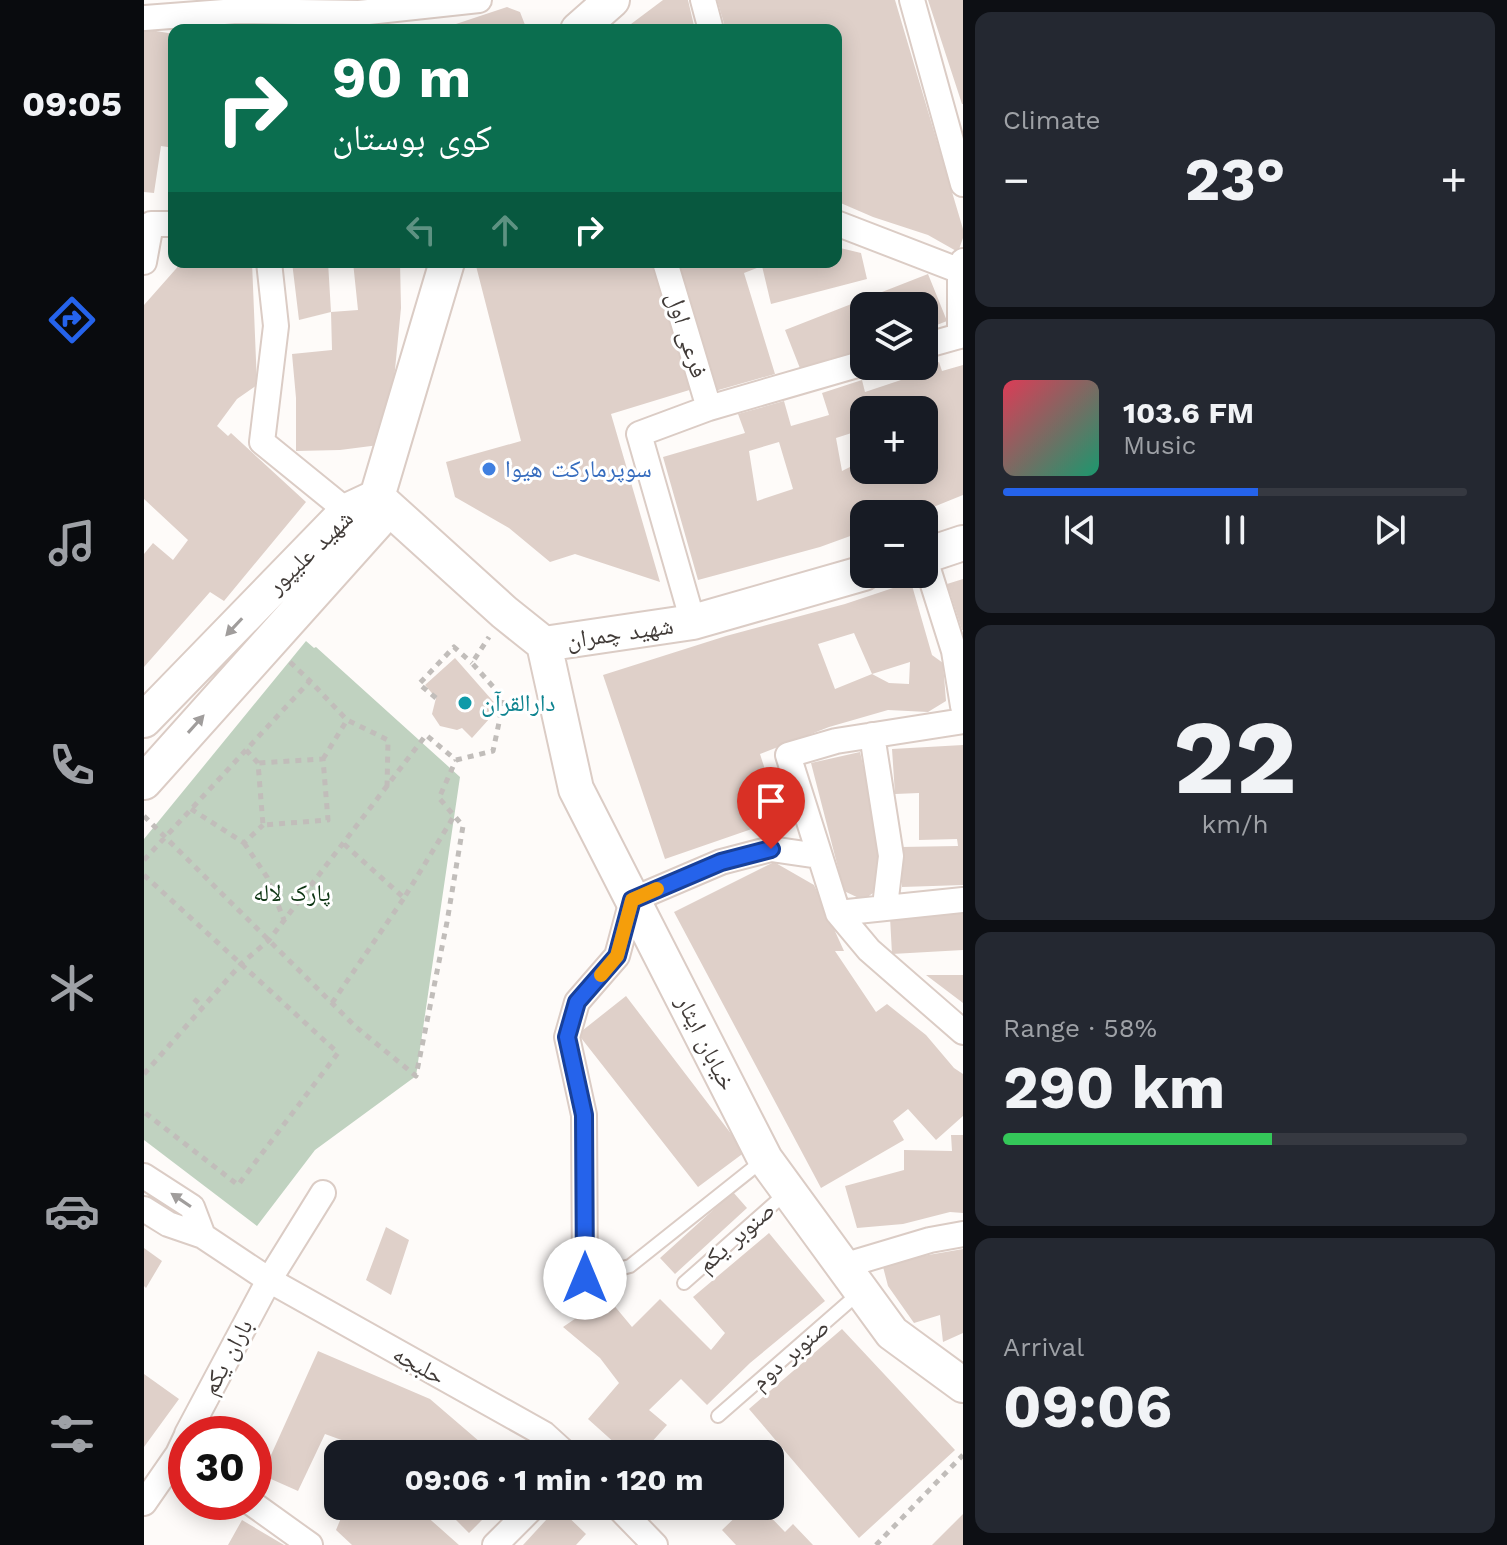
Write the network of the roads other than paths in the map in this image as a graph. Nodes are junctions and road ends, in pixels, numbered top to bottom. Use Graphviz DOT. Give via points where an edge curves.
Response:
graph roads {
  1 [pos="479,0"];
  2 [pos="612,0"];
  3 [pos="703,0"];
  4 [pos="912,0"];
  5 [pos="340,6"];
  6 [pos="236,14"];
  7 [pos="144,18"];
  8 [pos="585,24"];
  9 [pos="709,24"];
  10 [pos="963,184"];
  11 [pos="156,223"];
  12 [pos="842,225"];
  13 [pos="144,262"];
  14 [pos="270,268"];
  15 [pos="445,268"];
  16 [pos="667,268"];
  17 [pos="962,268"];
  18 [pos="961,336"];
  19 [pos="938,342"];
  20 [pos="850,367"];
  21 [pos="709,408"];
  22 [pos="367,510"];
  23 [pos="963,543"];
  24 [pos="938,551"];
  25 [pos="850,577"];
  26 [pos="934,588"];
  27 [pos="693,622"];
  28 [pos="544,644"];
  29 [pos="963,706"];
  30 [pos="144,720"];
  31 [pos="963,721"];
  32 [pos="872,735"];
  33 [pos="144,782"];
  34 [pos="819,856"];
  35 [pos="632,900"];
  36 [pos="963,900"];
  37 [pos="885,906"];
  38 [pos="838,913"];
  39 [pos="963,1032"];
  40 [pos="765,1159"];
  41 [pos="144,1176"];
  42 [pos="788,1191"];
  43 [pos="323,1193"];
  44 [pos="144,1209"];
  45 [pos="963,1234"];
  46 [pos="203,1236"];
  47 [pos="585,1278"];
  48 [pos="852,1278"];
  49 [pos="269,1280"];
  50 [pos="684,1283"];
  51 [pos="963,1385"];
  52 [pos="199,1416"];
  53 [pos="718,1416"];
  54 [pos="551,1440"];
  55 [pos="168,1469"];
  56 [pos="144,1503"];
  57 [pos="272,1518"];
  58 [pos="520,1520"];
  59 [pos="631,1520"];
  60 [pos="310,1545"];
  61 [pos="495,1545"];
  62 [pos="655,1545"];
  1 -- 5 [label="street" via="359,13"];
  2 -- 8 [label="main road"];
  3 -- 9 [label="street"];
  4 -- 10 [label="street"];
  5 -- 6 [label="street"];
  6 -- 7 [label="street"];
  11 -- 13 [label="street"];
  12 -- 17 [label="street"];
  14 -- 22 [label="street" via="276,326 262,442"];
  15 -- 22 [label="main road, شهید علیپور"];
  16 -- 21 [label="street, فرعی اول"];
  17 -- 18 [label="street"];
  18 -- 19 [label="street"];
  20 -- 21 [label="street"];
  21 -- 27 [label="street" via="639,434"];
  22 -- 28 [label="main road, شهید چمران"];
  22 -- 30 [label="main road, شهید علیپور, one-way"];
  33 -- 22 [label="main road, شهید علیپور, one-way"];
  23 -- 24 [label="main road"];
  25 -- 27 [label="main road, شهید چمران"];
  26 -- 29 [label="street" via="954,651"];
  27 -- 28 [label="main road, شهید چمران"];
  28 -- 35 [label="main road, خیابان ایثار" via="576,789"];
  31 -- 32 [label="street"];
  32 -- 34 [label="street" via="788,755"];
  32 -- 37 [label="street" via="891,856"];
  34 -- 35 [label="street" via="771,849 721,862"];
  34 -- 38 [label="street"];
  35 -- 40 [label="main road, خیابان ایثار"];
  35 -- 47 [label="street" via="617,956 577,1002 567,1037 584,1115"];
  36 -- 37 [label="street"];
  37 -- 38 [label="street"];
  38 -- 39 [label="street" via="869,950"];
  40 -- 42 [label="main road, خیابان ایثار"];
  40 -- 47 [label="lane" via="630,1266"];
  46 -- 41 [label="street, one-way" via="192,1207"];
  42 -- 48 [label="main road, خیابان ایثار"];
  42 -- 50 [label="lane, صنوبر یکم"];
  43 -- 49 [label="street, باران یکم"];
  44 -- 46 [label="street"];
  45 -- 48 [label="street" via="930,1240"];
  46 -- 49 [label="street, حلبجه"];
  48 -- 51 [label="main road, خیابان ایثار" via="892,1333"];
  48 -- 53 [label="lane, صنوبر دوم"];
  49 -- 52 [label="street, باران یکم"];
  49 -- 54 [label="street, حلبجه"];
  55 -- 56 [label="street, باران یکم"];
  57 -- 60 [label="street"];
  58 -- 61 [label="street"];
  59 -- 62 [label="street"];
}
